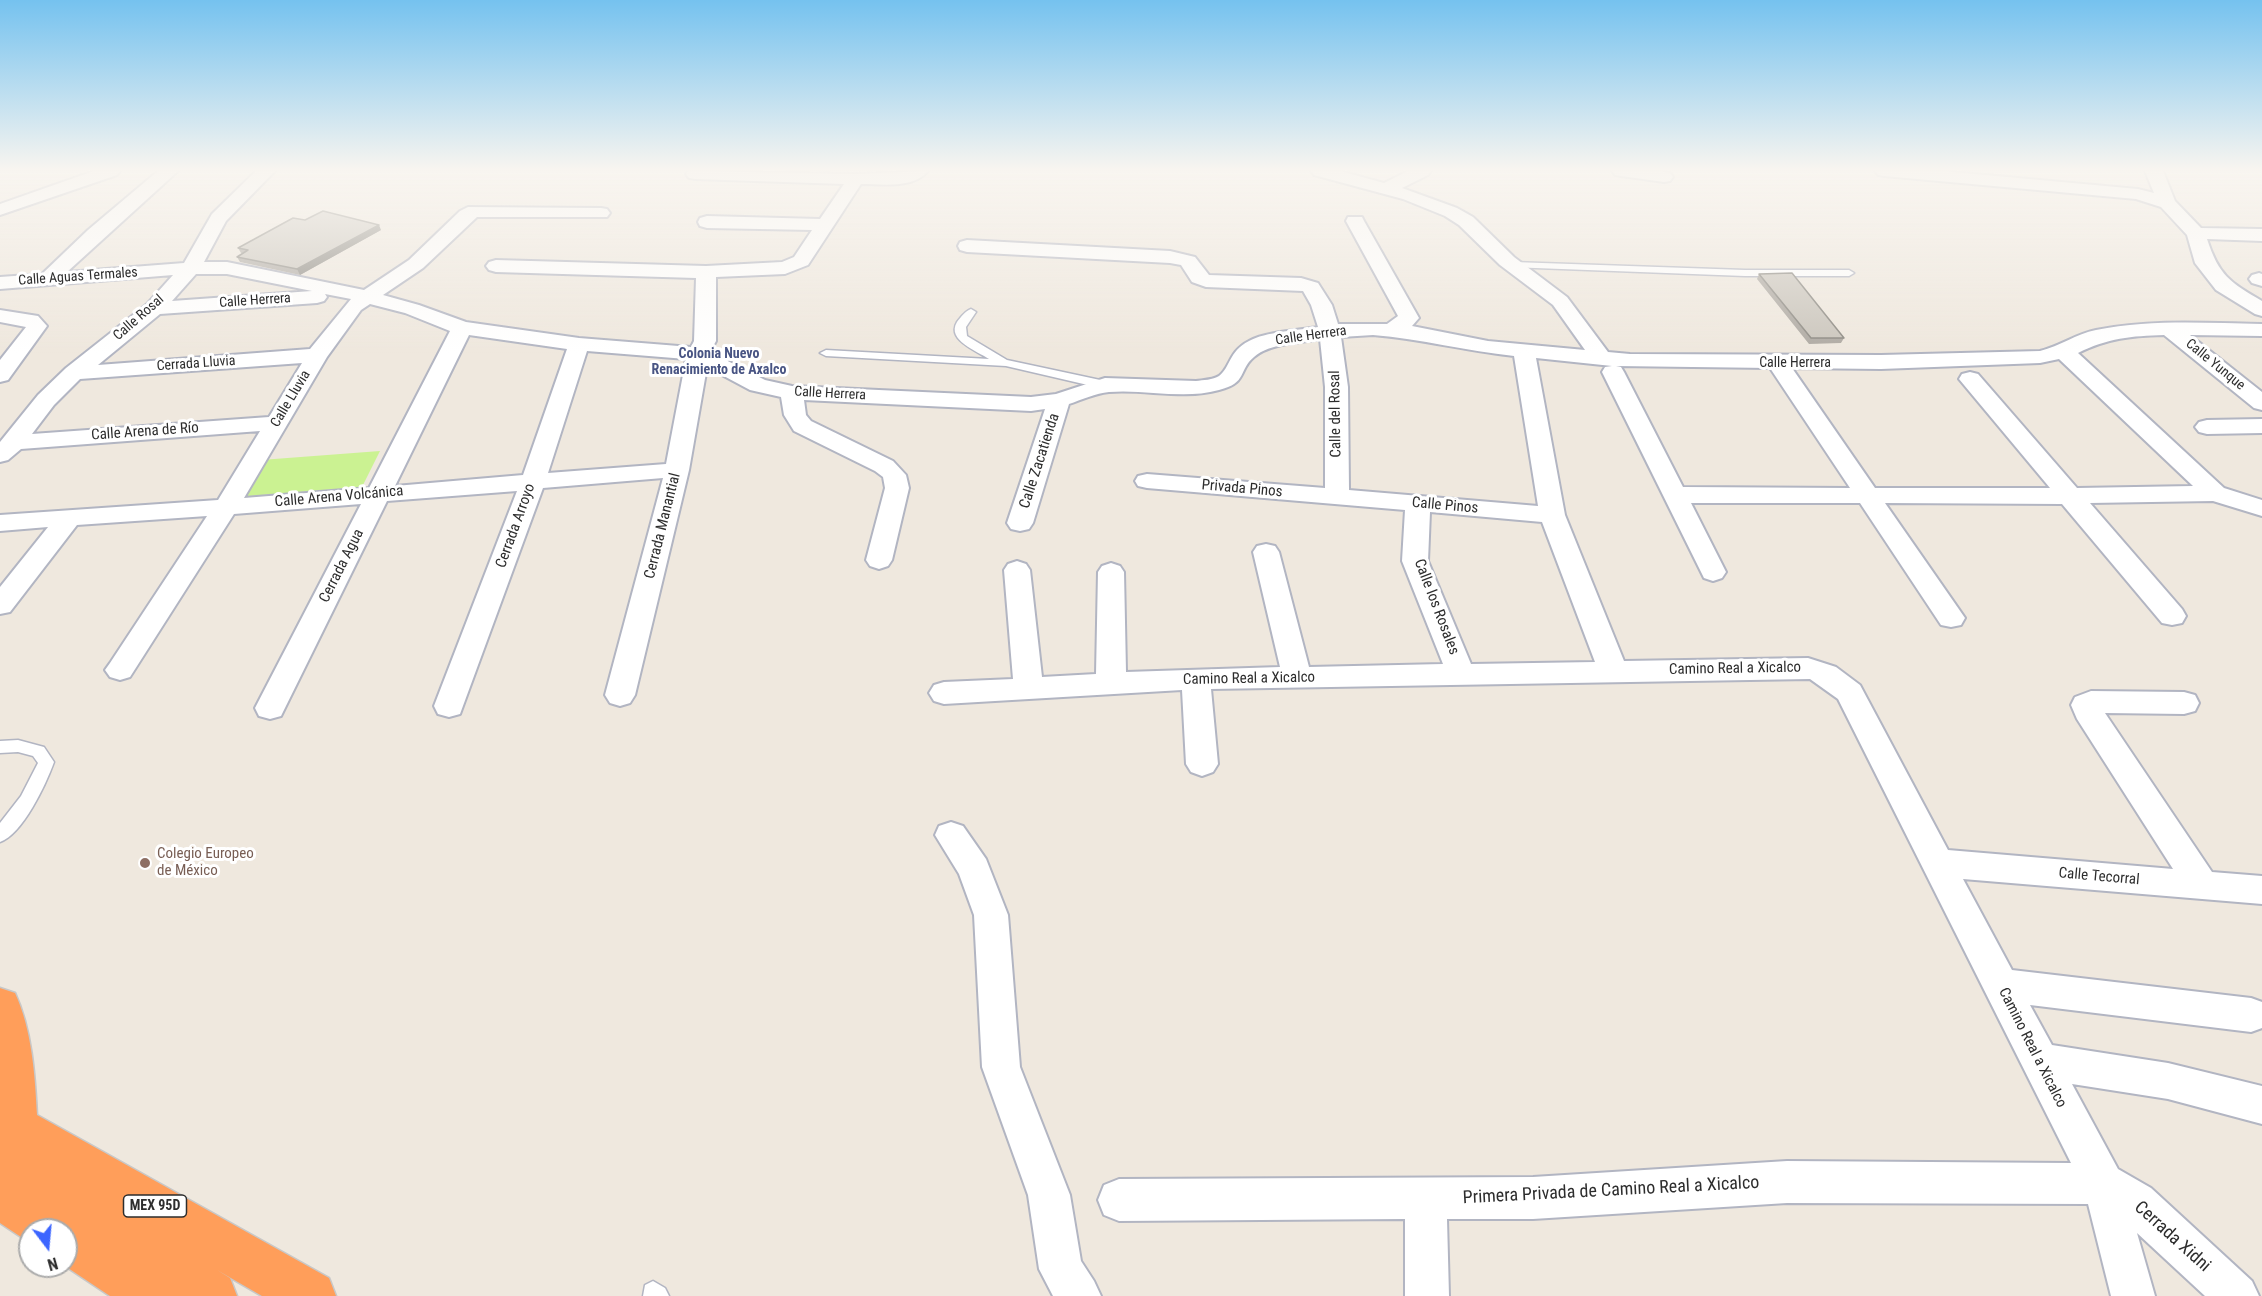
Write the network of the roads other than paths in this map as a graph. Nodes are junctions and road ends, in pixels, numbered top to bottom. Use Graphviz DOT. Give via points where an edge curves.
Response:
graph roads {
  1 [pos="97,231"];
  2 [pos="211,231"];
  3 [pos="449,231"];
  4 [pos="822,231"];
  5 [pos="1361,231"];
  6 [pos="1475,231"];
  7 [pos="2196,233"];
  8 [pos="2262,235"];
  9 [pos="967,246"];
  10 [pos="1513,265"];
  11 [pos="496,266"];
  12 [pos="191,268"];
  13 [pos="706,272"];
  14 [pos="1850,273"];
  15 [pos="47,280"];
  16 [pos="0,283"];
  17 [pos="359,296"];
  18 [pos="154,308"];
  19 [pos="2262,310"];
  20 [pos="971,312"];
  21 [pos="0,316"];
  22 [pos="462,328"];
  23 [pos="2169,328"];
  24 [pos="1392,330"];
  25 [pos="2262,330"];
  26 [pos="1331,331"];
  27 [pos="579,344"];
  28 [pos="1524,351"];
  29 [pos="2064,352"];
  30 [pos="826,353"];
  31 [pos="698,354"];
  32 [pos="317,355"];
  33 [pos="1006,363"];
  34 [pos="1777,363"];
  35 [pos="1608,366"];
  36 [pos="74,373"];
  37 [pos="0,375"];
  38 [pos="1970,379"];
  39 [pos="1105,386"];
  40 [pos="792,393"];
  41 [pos="1059,400"];
  42 [pos="2262,403"];
  43 [pos="276,423"];
  44 [pos="2262,426"];
  45 [pos="2207,428"];
  46 [pos="7,449"];
  47 [pos="677,470"];
  48 [pos="533,481"];
  49 [pos="1147,481"];
  50 [pos="2215,493"];
  51 [pos="379,494"];
  52 [pos="1676,495"];
  53 [pos="1868,496"];
  54 [pos="2071,496"];
  55 [pos="1337,497"];
  56 [pos="1418,503"];
  57 [pos="226,507"];
  58 [pos="2262,508"];
  59 [pos="1552,515"];
  60 [pos="69,519"];
  61 [pos="0,523"];
  62 [pos="1020,523"];
  63 [pos="1266,552"];
  64 [pos="879,560"];
  65 [pos="1017,570"];
  66 [pos="1111,572"];
  67 [pos="1713,572"];
  68 [pos="0,605"];
  69 [pos="2172,616"];
  70 [pos="1951,618"];
  71 [pos="120,670"];
  72 [pos="1613,671"];
  73 [pos="1461,674"];
  74 [pos="1297,678"];
  75 [pos="1197,680"];
  76 [pos="1111,683"];
  77 [pos="1029,688"];
  78 [pos="944,693"];
  79 [pos="620,696"];
  80 [pos="2184,703"];
  81 [pos="449,706"];
  82 [pos="270,708"];
  83 [pos="0,747"];
  84 [pos="1202,764"];
  85 [pos="0,835"];
  86 [pos="951,835"];
  87 [pos="1936,864"];
  88 [pos="2202,885"];
  89 [pos="2262,890"];
  90 [pos="2000,985"];
  91 [pos="0,1007"];
  92 [pos="2251,1015"];
  93 [pos="2039,1061"];
  94 [pos="2262,1105"];
  95 [pos="5,1134"];
  96 [pos="2103,1184"];
  97 [pos="0,1196"];
  98 [pos="1426,1198"];
  99 [pos="1119,1200"];
  100 [pos="0,1208"];
  101 [pos="34,1218"];
  102 [pos="18,1220"];
  103 [pos="78,1246"];
  104 [pos="78,1258"];
  105 [pos="138,1296"];
  106 [pos="155,1296"];
  107 [pos="212,1296"];
  108 [pos="311,1296"];
  109 [pos="1079,1296"];
  110 [pos="1427,1296"];
  111 [pos="2133,1296"];
  112 [pos="2237,1296"];
  1 -- 15 [label="street"];
  2 -- 12 [label="street, Calle Rosal"];
  3 -- 17 [label="street" via="416,264"];
  4 -- 13 [label="street" via="795,265"];
  5 -- 24 [label="street" via="1409,318"];
  6 -- 10 [label="street"];
  7 -- 8 [label="street"];
  7 -- 19 [label="street" via="2205,263 2223,286"];
  9 -- 26 [label="street, Calle del Rosal" via="1170,257 1188,261 1199,278 1215,283 1301,284 1314,291"];
  10 -- 14 [label="lane"];
  10 -- 35 [label="street" via="1560,301"];
  11 -- 13 [label="street"];
  12 -- 15 [label="street, Calle Aguas Termales"];
  12 -- 17 [label="street, Calle Herrera" via="226,268"];
  12 -- 18 [label="street, Calle Rosal"];
  13 -- 31 [label="street, Cerrada Manantial" via="705,341"];
  15 -- 16 [label="street, Calle Aguas Termales"];
  17 -- 18 [label="street, Calle Herrera"];
  17 -- 22 [label="street, Calle Herrera" via="412,309"];
  17 -- 32 [label="street, Calle Lluvia"];
  18 -- 36 [label="street, Calle Rosal"];
  20 -- 33 [label="lane" via="959,327 963,339"];
  21 -- 37 [label="street" via="31,320 37,326"];
  22 -- 27 [label="street, Calle Herrera"];
  22 -- 51 [label="street, Cerrada Agua"];
  23 -- 25 [label="street, Calle Herrera"];
  23 -- 29 [label="street, Calle Herrera" via="2093,337"];
  23 -- 42 [label="street, Calle Yunque"];
  24 -- 26 [label="street, Calle Herrera"];
  24 -- 28 [label="street, Calle Herrera"];
  26 -- 39 [label="street, Calle Herrera" via="1259,344 1243,354 1226,381 1214,385"];
  26 -- 55 [label="street, Calle del Rosal" via="1335,356"];
  27 -- 31 [label="street, Calle Herrera"];
  27 -- 48 [label="street, Cerrada Arroyo"];
  28 -- 35 [label="street, Calle Herrera"];
  28 -- 59 [label="street"];
  29 -- 34 [label="street, Calle Herrera" via="2040,357"];
  29 -- 50 [label="street"];
  30 -- 33 [label="lane"];
  31 -- 40 [label="street, Calle Herrera" via="758,385"];
  31 -- 47 [label="street, Cerrada Manantial"];
  32 -- 36 [label="street, Cerrada Lluvia"];
  32 -- 43 [label="street, Calle Lluvia"];
  33 -- 39 [label="lane"];
  34 -- 35 [label="street, Calle Herrera"];
  34 -- 53 [label="street"];
  35 -- 52 [label="street"];
  36 -- 46 [label="street, Calle Rosal" via="46,400"];
  38 -- 54 [label="street"];
  39 -- 41 [label="street, Calle Herrera"];
  40 -- 41 [label="street, Calle Herrera" via="1031,404"];
  40 -- 64 [label="street" via="795,415 802,426 884,466 897,480"];
  41 -- 62 [label="street, Calle Zacatienda"];
  43 -- 46 [label="street, Calle Arena de Río"];
  43 -- 57 [label="street, Calle Lluvia"];
  44 -- 45 [label="street"];
  47 -- 48 [label="street, Calle Arena Volcánica"];
  47 -- 79 [label="street, Cerrada Manantial"];
  48 -- 51 [label="street, Calle Arena Volcánica"];
  48 -- 81 [label="street, Cerrada Arroyo"];
  49 -- 55 [label="street, Privada Pinos"];
  50 -- 54 [label="street"];
  50 -- 58 [label="street"];
  51 -- 57 [label="street, Calle Arena Volcánica"];
  51 -- 82 [label="street, Cerrada Agua"];
  52 -- 53 [label="street"];
  52 -- 67 [label="street"];
  53 -- 54 [label="street"];
  53 -- 70 [label="street"];
  54 -- 69 [label="street"];
  55 -- 56 [label="street, Calle Pinos"];
  56 -- 59 [label="street, Calle Pinos"];
  56 -- 73 [label="street, Calle los Rosales" via="1415,561"];
  57 -- 60 [label="street, Calle Arena Volcánica"];
  57 -- 71 [label="street"];
  59 -- 72 [label="street"];
  60 -- 61 [label="street, Calle Arena Volcánica"];
  60 -- 68 [label="street"];
  63 -- 74 [label="street"];
  65 -- 77 [label="street"];
  66 -- 76 [label="street"];
  72 -- 73 [label="street, Camino Real a Xicalco"];
  72 -- 87 [label="street, Camino Real a Xicalco" via="1808,668 1825,672 1850,693"];
  73 -- 74 [label="street, Camino Real a Xicalco"];
  74 -- 75 [label="street, Camino Real a Xicalco"];
  75 -- 76 [label="street, Camino Real a Xicalco"];
  75 -- 84 [label="street"];
  76 -- 77 [label="street, Camino Real a Xicalco"];
  77 -- 78 [label="street, Camino Real a Xicalco"];
  80 -- 88 [label="street" via="2086,705"];
  83 -- 85 [label="lane" via="38,751 46,762 20,814"];
  86 -- 109 [label="street" via="974,869 991,915 1002,1067 1049,1195 1061,1269"];
  87 -- 88 [label="street, Calle Tecorral"];
  87 -- 90 [label="street, Camino Real a Xicalco"];
  88 -- 89 [label="street, Calle Tecorral"];
  90 -- 92 [label="street"];
  90 -- 93 [label="street, Camino Real a Xicalco"];
  91 -- 95 [label="highway" via="13,1079"];
  93 -- 94 [label="street" via="2168,1081"];
  93 -- 96 [label="street, Camino Real a Xicalco"];
  95 -- 107 [label="highway"];
  95 -- 108 [label="highway, MEX 95D"];
  96 -- 98 [label="street, Primera Privada de Camino Real a Xicalco" via="1787,1182 1533,1198"];
  96 -- 111 [label="street, Camino Real a Xicalco"];
  96 -- 112 [label="street, Cerrada Xidni" via="2136,1203"];
  97 -- 101 [label="highway"];
  98 -- 99 [label="street, Primera Privada de Camino Real a Xicalco"];
  98 -- 110 [label="street"];
  100 -- 102 [label="highway"];
  103 -- 106 [label="highway"];
  104 -- 105 [label="highway"];
}
